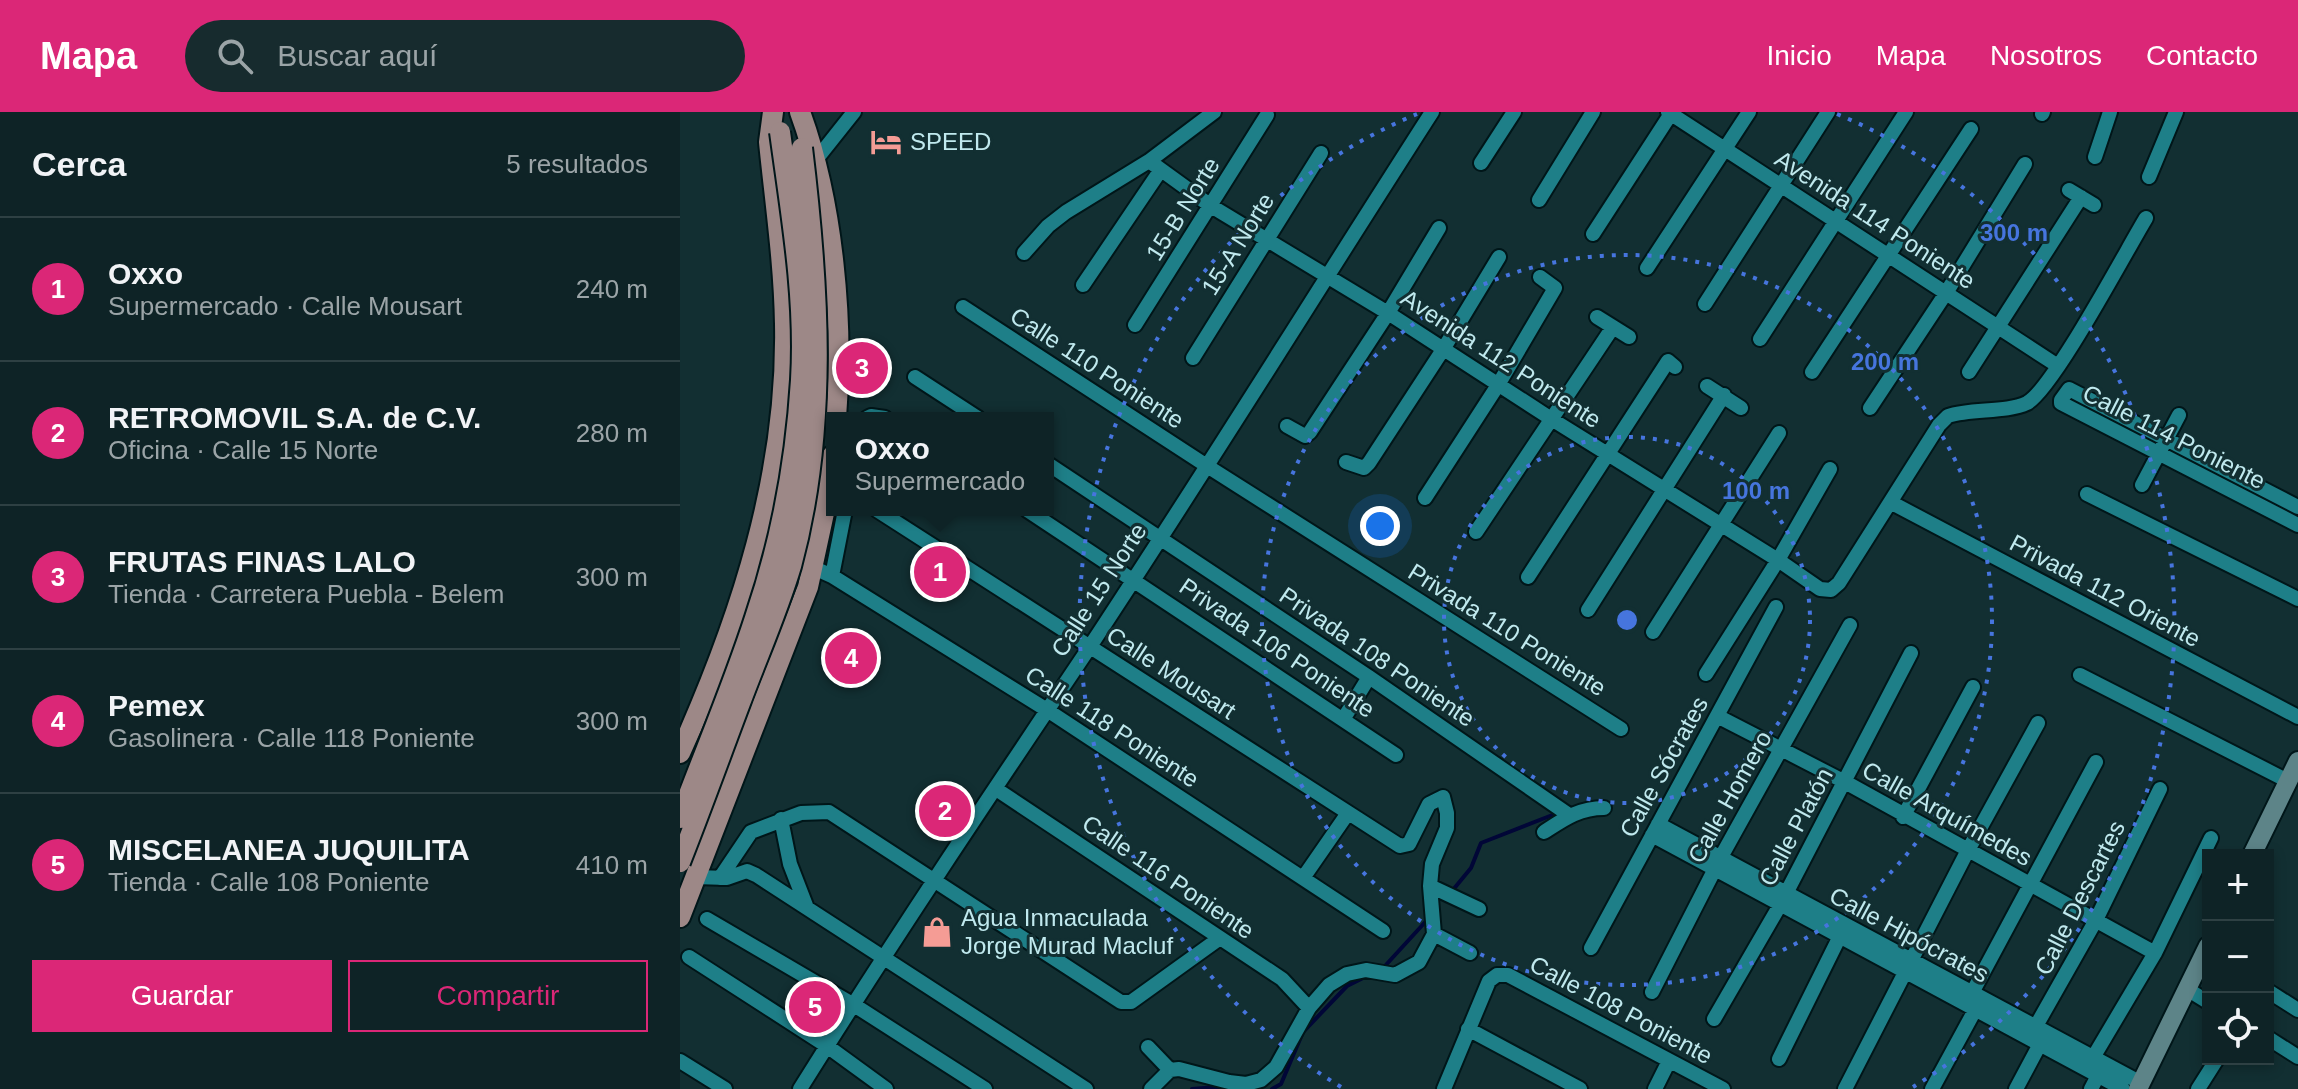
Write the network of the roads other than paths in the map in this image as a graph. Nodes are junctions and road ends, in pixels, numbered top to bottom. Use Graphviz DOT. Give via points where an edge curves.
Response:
graph roads {
  1 [pos="800,112"];
  2 [pos="854,112"];
  3 [pos="1214,112"];
  4 [pos="1432,112"];
  5 [pos="1514,112"];
  6 [pos="1593,112"];
  7 [pos="1749,112"];
  8 [pos="1828,112"];
  9 [pos="1906,112"];
  10 [pos="2110,112"];
  11 [pos="2176,112"];
  12 [pos="1671,113"];
  13 [pos="1267,115"];
  14 [pos="777,119"];
  15 [pos="1971,129"];
  16 [pos="1726,150"];
  17 [pos="1321,153"];
  18 [pos="808,155"];
  19 [pos="2095,157"];
  20 [pos="1481,163"];
  21 [pos="2025,164"];
  22 [pos="1154,166"];
  23 [pos="2149,177"];
  24 [pos="1783,186"];
  25 [pos="2082,198"];
  26 [pos="1539,200"];
  27 [pos="1211,206"];
  28 [pos="2146,218"];
  29 [pos="1836,222"];
  30 [pos="1439,228"];
  31 [pos="1593,234"];
  32 [pos="1267,239"];
  33 [pos="1024,253"];
  34 [pos="1889,255"];
  35 [pos="1499,257"];
  36 [pos="1647,268"];
  37 [pos="1326,277"];
  38 [pos="1540,277"];
  39 [pos="1083,285"];
  40 [pos="1946,293"];
  41 [pos="1705,304"];
  42 [pos="963,307"];
  43 [pos="1388,313"];
  44 [pos="1597,317"];
  45 [pos="1135,325"];
  46 [pos="1997,326"];
  47 [pos="1613,327"];
  48 [pos="1629,337"];
  49 [pos="1760,339"];
  50 [pos="1444,348"];
  51 [pos="1193,358"];
  52 [pos="1671,364"];
  53 [pos="2058,366"];
  54 [pos="1812,372"];
  55 [pos="1969,372"];
  56 [pos="915,377"];
  57 [pos="1498,385"];
  58 [pos="1707,386"];
  59 [pos="1724,395"];
  60 [pos="1741,408"];
  61 [pos="1870,408"];
  62 [pos="836,412"];
  63 [pos="969,412"];
  64 [pos="2179,415"];
  65 [pos="1553,420"];
  66 [pos="1287,426"];
  67 [pos="1779,433"];
  68 [pos="2163,446"];
  69 [pos="1609,454"];
  70 [pos="1346,462"];
  71 [pos="1207,466"];
  72 [pos="1054,468"];
  73 [pos="1830,469"];
  74 [pos="2223,469"];
  75 [pos="2217,483"];
  76 [pos="2142,485"];
  77 [pos="1664,487"];
  78 [pos="2087,494"];
  79 [pos="1425,498"];
  80 [pos="826,502"];
  81 [pos="1892,503"];
  82 [pos="2296,506"];
  83 [pos="844,516"];
  84 [pos="886,516"];
  85 [pos="1036,516"];
  86 [pos="2293,522"];
  87 [pos="1720,525"];
  88 [pos="1476,532"];
  89 [pos="1160,537"];
  90 [pos="1778,560"];
  91 [pos="812,567"];
  92 [pos="832,576"];
  93 [pos="1528,577"];
  94 [pos="1133,579"];
  95 [pos="2298,599"];
  96 [pos="1776,607"];
  97 [pos="1588,610"];
  98 [pos="1850,625"];
  99 [pos="1653,632"];
  100 [pos="1090,647"];
  101 [pos="1911,653"];
  102 [pos="1706,674"];
  103 [pos="2080,675"];
  104 [pos="1369,677"];
  105 [pos="1973,687"];
  106 [pos="704,697"];
  107 [pos="1047,710"];
  108 [pos="1717,716"];
  109 [pos="2298,717"];
  110 [pos="1344,718"];
  111 [pos="756,723"];
  112 [pos="2038,723"];
  113 [pos="1621,729"];
  114 [pos="1781,749"];
  115 [pos="680,754"];
  116 [pos="1396,755"];
  117 [pos="2298,761"];
  118 [pos="2096,762"];
  119 [pos="2288,781"];
  120 [pos="1845,782"];
  121 [pos="996,789"];
  122 [pos="2160,789"];
  123 [pos="725,801"];
  124 [pos="1604,808"];
  125 [pos="1348,813"];
  126 [pos="1569,815"];
  127 [pos="1903,817"];
  128 [pos="680,819"];
  129 [pos="781,819"];
  130 [pos="680,829"];
  131 [pos="1655,830"];
  132 [pos="1544,832"];
  133 [pos="2211,838"];
  134 [pos="2255,849"];
  135 [pos="706,850"];
  136 [pos="1967,852"];
  137 [pos="680,862"];
  138 [pos="1718,864"];
  139 [pos="695,877"];
  140 [pos="720,878"];
  141 [pos="1303,878"];
  142 [pos="934,880"];
  143 [pos="2030,885"];
  144 [pos="1430,886"];
  145 [pos="1782,899"];
  146 [pos="807,909"];
  147 [pos="1479,909"];
  148 [pos="680,917"];
  149 [pos="707,919"];
  150 [pos="2096,920"];
  151 [pos="1383,931"];
  152 [pos="1434,934"];
  153 [pos="1220,938"];
  154 [pos="1839,938"];
  155 [pos="1591,948"];
  156 [pos="1470,953"];
  157 [pos="2155,953"];
  158 [pos="689,957"];
  159 [pos="884,959"];
  160 [pos="2202,960"];
  161 [pos="1908,966"];
  162 [pos="2187,989"];
  163 [pos="1652,992"];
  164 [pos="1972,993"];
  165 [pos="2271,993"];
  166 [pos="2202,998"];
  167 [pos="854,1005"];
  168 [pos="1309,1008"];
  169 [pos="1975,1010"];
  170 [pos="2298,1010"];
  171 [pos="1992,1011"];
  172 [pos="1714,1019"];
  173 [pos="2036,1026"];
  174 [pos="1468,1029"];
  175 [pos="2274,1042"];
  176 [pos="2040,1044"];
  177 [pos="827,1046"];
  178 [pos="1148,1047"];
  179 [pos="2298,1057"];
  180 [pos="1779,1059"];
  181 [pos="680,1061"];
  182 [pos="1669,1061"];
  183 [pos="2099,1064"];
  184 [pos="2213,1065"];
  185 [pos="1170,1070"];
  186 [pos="2134,1087"];
  187 [pos="725,1089"];
  188 [pos="800,1089"];
  189 [pos="886,1089"];
  190 [pos="985,1089"];
  191 [pos="1086,1089"];
  192 [pos="1151,1089"];
  193 [pos="1444,1089"];
  194 [pos="1580,1089"];
  195 [pos="1655,1089"];
  196 [pos="1723,1089"];
  197 [pos="1845,1089"];
  198 [pos="1932,1089"];
  199 [pos="2016,1089"];
  200 [pos="2091,1089"];
  201 [pos="2198,1089"];
  1 -- 18 [label="main road"];
  2 -- 18 [label="street"];
  3 -- 22 [label="street"];
  4 -- 37 [label="street, Calle 15 Norte"];
  5 -- 20 [label="street"];
  6 -- 26 [label="street"];
  7 -- 16 [label="street"];
  8 -- 24 [label="street"];
  9 -- 29 [label="street"];
  10 -- 19 [label="street"];
  11 -- 23 [label="street"];
  12 -- 16 [label="street, Avenida 114 Poniente"];
  12 -- 31 [label="street"];
  13 -- 27 [label="street, 15-B Norte"];
  14 -- 106 [label="main road" via="769,142 785,324 780,425 751,567"];
  14 -- 128 [label="main road, bridge" via="797,259 800,324 801,377 792,463 756,617"];
  15 -- 34 [label="street"];
  16 -- 24 [label="street, Avenida 114 Poniente"];
  16 -- 36 [label="street"];
  17 -- 32 [label="street, 15-A Norte"];
  18 -- 62 [label="main road" via="835,283"];
  18 -- 137 [label="main road, bridge" via="817,376 809,478 774,616"];
  21 -- 40 [label="street"];
  22 -- 27 [label="street, Avenida 112 Poniente"];
  22 -- 33 [label="street" via="1066,212"];
  22 -- 39 [label="street"];
  24 -- 29 [label="street, Avenida 114 Poniente"];
  24 -- 41 [label="street"];
  25 -- 46 [label="street"];
  27 -- 32 [label="street, Avenida 112 Poniente"];
  27 -- 45 [label="street, 15-B Norte"];
  28 -- 53 [label="street"];
  29 -- 34 [label="street, Avenida 114 Poniente"];
  29 -- 49 [label="street"];
  30 -- 43 [label="street"];
  32 -- 37 [label="street, Avenida 112 Poniente"];
  32 -- 51 [label="street, 15-A Norte"];
  34 -- 40 [label="street, Avenida 114 Poniente"];
  34 -- 54 [label="street"];
  35 -- 50 [label="street"];
  37 -- 43 [label="street, Avenida 112 Poniente"];
  37 -- 71 [label="street, Calle 15 Norte"];
  38 -- 57 [label="street" via="1555,288"];
  40 -- 46 [label="street, Avenida 114 Poniente"];
  40 -- 61 [label="street"];
  42 -- 71 [label="street, Calle 110 Poniente"];
  43 -- 50 [label="street, Avenida 112 Poniente"];
  43 -- 66 [label="street" via="1305,436"];
  44 -- 47 [label="street"];
  46 -- 53 [label="street, Avenida 114 Poniente"];
  46 -- 55 [label="street"];
  47 -- 48 [label="street"];
  47 -- 65 [label="street"];
  50 -- 57 [label="street, Avenida 112 Poniente"];
  50 -- 70 [label="street" via="1364,468"];
  52 -- 69 [label="street"];
  53 -- 81 [label="street" via="2026,403 1948,416"];
  56 -- 63 [label="street"];
  57 -- 65 [label="street, Avenida 112 Poniente"];
  57 -- 79 [label="street"];
  58 -- 59 [label="street"];
  59 -- 60 [label="street"];
  59 -- 77 [label="street"];
  64 -- 68 [label="street"];
  65 -- 69 [label="street, Avenida 112 Poniente"];
  65 -- 88 [label="street"];
  67 -- 87 [label="street"];
  68 -- 68 [label="street, Calle 114 Poniente" via="2069,389 2061,400 2061,403"];
  68 -- 74 [label="street, Calle 114 Poniente"];
  68 -- 75 [label="street, Calle 114 Poniente"];
  68 -- 76 [label="street"];
  69 -- 77 [label="street, Avenida 112 Poniente"];
  69 -- 93 [label="street"];
  71 -- 89 [label="street, Calle 15 Norte"];
  71 -- 113 [label="street, Privada 110 Poniente"];
  72 -- 89 [label="street, Privada 108 Poniente"];
  73 -- 90 [label="street"];
  74 -- 75 [label="street"];
  74 -- 82 [label="street, Calle 114 Poniente"];
  75 -- 86 [label="street, Calle 114 Poniente"];
  77 -- 87 [label="street, Avenida 112 Poniente"];
  77 -- 97 [label="street"];
  78 -- 95 [label="street"];
  80 -- 91 [label="main road"];
  81 -- 90 [label="street, Avenida 112 Poniente" via="1831,590 1820,589"];
  81 -- 109 [label="street, Privada 112 Oriente"];
  82 -- 86 [label="street"];
  83 -- 92 [label="street"];
  84 -- 100 [label="street, Calle Mousart"];
  85 -- 94 [label="street, Privada 106 Poniente"];
  87 -- 90 [label="street, Avenida 112 Poniente"];
  87 -- 99 [label="street"];
  89 -- 94 [label="street, Calle 15 Norte"];
  89 -- 104 [label="street, Privada 108 Poniente"];
  90 -- 102 [label="street"];
  91 -- 92 [label="street, Calle 118 Poniente"];
  91 -- 111 [label="main road"];
  92 -- 107 [label="street, Calle 118 Poniente"];
  94 -- 100 [label="street, Calle 15 Norte"];
  94 -- 110 [label="street, Privada 106 Poniente"];
  96 -- 108 [label="street, Calle Sócrates"];
  98 -- 114 [label="street, Calle Homero"];
  100 -- 107 [label="street, Calle 15 Norte"];
  100 -- 125 [label="street, Calle Mousart"];
  101 -- 120 [label="street, Calle Platón"];
  103 -- 119 [label="street"];
  104 -- 110 [label="street"];
  104 -- 126 [label="street, Privada 108 Poniente"];
  105 -- 127 [label="street"];
  106 -- 111 [label="main road" via="722,719"];
  106 -- 115 [label="main road"];
  107 -- 121 [label="street, Calle 15 Norte"];
  107 -- 141 [label="street, Calle 118 Poniente"];
  108 -- 114 [label="street, Calle Arquímedes"];
  108 -- 131 [label="street, Calle Sócrates"];
  110 -- 116 [label="street, Privada 106 Poniente"];
  111 -- 123 [label="main road"];
  112 -- 136 [label="street"];
  114 -- 120 [label="street, Calle Arquímedes"];
  114 -- 138 [label="street, Calle Homero"];
  115 -- 123 [label="street"];
  117 -- 119 [label="street"];
  118 -- 143 [label="street"];
  119 -- 134 [label="street"];
  120 -- 127 [label="street, Calle Arquímedes"];
  120 -- 145 [label="street, Calle Platón"];
  121 -- 142 [label="street, Calle 15 Norte"];
  121 -- 153 [label="street, Calle 116 Poniente"];
  122 -- 150 [label="street, Calle Descartes"];
  123 -- 135 [label="main road"];
  124 -- 126 [label="street"];
  125 -- 141 [label="street"];
  125 -- 144 [label="street, Calle Mousart" via="1400,846 1409,844 1429,804 1443,797 1447,828 1432,864"];
  126 -- 132 [label="street"];
  127 -- 136 [label="street, Calle Arquímedes"];
  129 -- 140 [label="street" via="751,832"];
  129 -- 142 [label="street" via="829,812"];
  129 -- 146 [label="street"];
  130 -- 135 [label="main road"];
  131 -- 138 [label="street, Calle Hipócrates"];
  131 -- 155 [label="street, Calle Sócrates"];
  133 -- 157 [label="street"];
  135 -- 139 [label="main road"];
  136 -- 143 [label="street, Calle Arquímedes"];
  136 -- 161 [label="street"];
  138 -- 145 [label="street, Calle Hipócrates"];
  138 -- 163 [label="street, Calle Homero"];
  139 -- 140 [label="street"];
  139 -- 148 [label="main road"];
  140 -- 146 [label="street" via="747,871"];
  141 -- 151 [label="street, Calle 118 Poniente"];
  142 -- 153 [label="street" via="1126,1004"];
  142 -- 159 [label="street, Calle 15 Norte"];
  143 -- 150 [label="street, Calle Arquímedes"];
  143 -- 164 [label="street"];
  144 -- 147 [label="street"];
  144 -- 152 [label="street"];
  145 -- 154 [label="street, Calle Hipócrates"];
  145 -- 161 [label="street, Calle Hipócrates"];
  145 -- 172 [label="street, Calle Platón"];
  146 -- 159 [label="street"];
  149 -- 167 [label="street"];
  150 -- 157 [label="street, Calle Arquímedes"];
  150 -- 173 [label="street, Calle Descartes"];
  152 -- 156 [label="street"];
  152 -- 168 [label="street" via="1419,962 1395,975 1366,970 1347,974"];
  153 -- 168 [label="street, Calle 116 Poniente" via="1282,979"];
  154 -- 161 [label="street, Calle Hipócrates"];
  154 -- 180 [label="street"];
  157 -- 183 [label="street"];
  158 -- 177 [label="street"];
  159 -- 167 [label="street, Calle 15 Norte"];
  159 -- 191 [label="street"];
  160 -- 162 [label="street"];
  161 -- 164 [label="street, Calle Hipócrates"];
  161 -- 169 [label="street, Calle Hipócrates"];
  161 -- 197 [label="street"];
  162 -- 166 [label="street"];
  162 -- 186 [label="street"];
  164 -- 171 [label="street, Calle Hipócrates"];
  165 -- 170 [label="street"];
  167 -- 177 [label="street, Calle 15 Norte"];
  167 -- 190 [label="street"];
  168 -- 185 [label="street" via="1276,1067 1261,1080 1246,1084"];
  169 -- 171 [label="street, Calle Hipócrates"];
  169 -- 198 [label="street"];
  171 -- 173 [label="street, Calle Hipócrates"];
  171 -- 176 [label="street, Calle Hipócrates"];
  173 -- 183 [label="street, Calle Hipócrates"];
  174 -- 182 [label="street, Calle 108 Poniente" via="1489,981 1508,975"];
  174 -- 193 [label="street"];
  174 -- 194 [label="street"];
  175 -- 179 [label="street"];
  176 -- 183 [label="street, Calle Hipócrates"];
  176 -- 199 [label="street"];
  177 -- 188 [label="street, Calle 15 Norte"];
  177 -- 189 [label="street"];
  178 -- 185 [label="street"];
  181 -- 187 [label="street"];
  182 -- 195 [label="street"];
  182 -- 196 [label="street, Calle 108 Poniente"];
  183 -- 186 [label="street, Calle Hipócrates"];
  183 -- 200 [label="street"];
  184 -- 201 [label="street"];
  185 -- 192 [label="street"];
}
